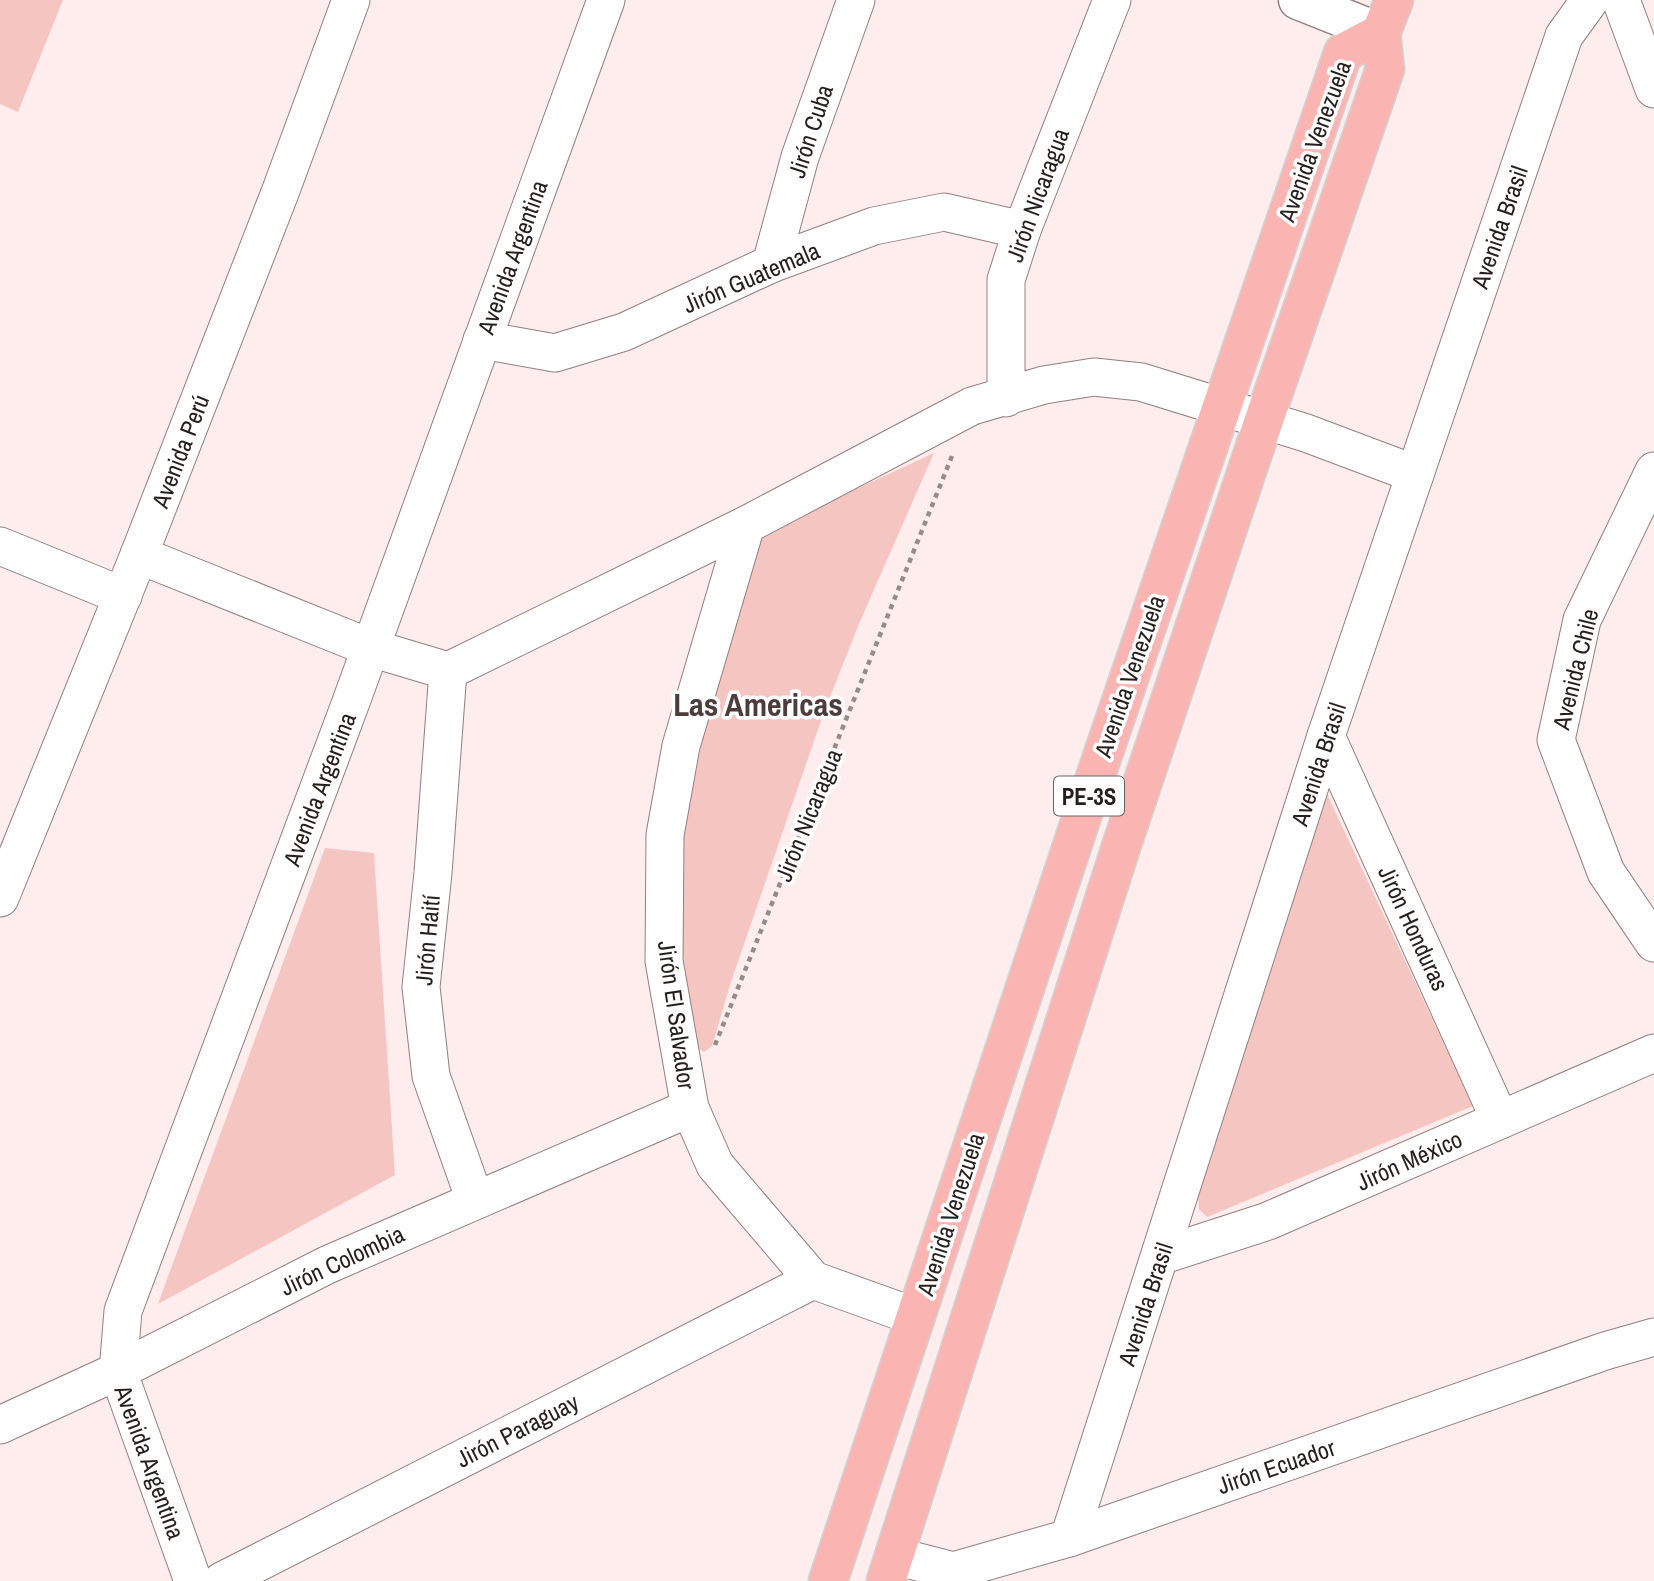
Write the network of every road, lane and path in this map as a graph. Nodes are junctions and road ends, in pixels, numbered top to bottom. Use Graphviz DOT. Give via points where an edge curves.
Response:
graph roads {
  1 [pos="606,0"];
  2 [pos="856,0"];
  3 [pos="1112,0"];
  4 [pos="1298,0"];
  5 [pos="1590,0"];
  6 [pos="1621,0"];
  7 [pos="344,2"];
  8 [pos="1388,17"];
  9 [pos="1654,89"];
  10 [pos="1022,230"];
  11 [pos="771,264"];
  12 [pos="482,340"];
  13 [pos="989,402"];
  14 [pos="1221,406"];
  15 [pos="1264,420"];
  16 [pos="1654,471"];
  17 [pos="1415,474"];
  18 [pos="746,525"];
  19 [pos="0,546"];
  20 [pos="139,555"];
  21 [pos="123,596"];
  22 [pos="371,648"];
  23 [pos="448,671"];
  24 [pos="1326,736"];
  25 [pos="0,898"];
  26 [pos="1654,943"];
  27 [pos="1654,1053"];
  28 [pos="711,1056"];
  29 [pos="690,1108"];
  30 [pos="1500,1120"];
  31 [pos="475,1200"];
  32 [pos="1160,1256"];
  33 [pos="813,1280"];
  34 [pos="916,1317"];
  35 [pos="1654,1337"];
  36 [pos="118,1371"];
  37 [pos="0,1425"];
  38 [pos="1069,1538"];
  39 [pos="890,1568"];
  40 [pos="193,1581"];
  41 [pos="222,1581"];
  42 [pos="828,1581"];
  1 -- 12 [label="street, Avenida Argentina"];
  2 -- 11 [label="street, Jirón Cuba" via="800,157"];
  3 -- 10 [label="street, Jirón Nicaragua"];
  4 -- 8 [label="street"];
  5 -- 17 [label="street, Avenida Brasil" via="1564,36"];
  6 -- 9 [label="street"];
  7 -- 20 [label="street, Avenida Perú" via="281,190"];
  8 -- 14 [label="highway, Avenida Venezuela / PE-3S" via="1343,53"];
  8 -- 15 [label="highway, Avenida Venezuela / PE-3S" via="1385,69"];
  10 -- 11 [label="street, Jirón Guatemala" via="944,212 874,226"];
  10 -- 13 [label="street, Jirón Nicaragua" via="1006,280"];
  11 -- 12 [label="street, Jirón Guatemala" via="624,332 555,353"];
  12 -- 22 [label="street, Avenida Argentina"];
  13 -- 14 [label="street" via="1044,385 1094,377 1141,382"];
  13 -- 18 [label="street"];
  13 -- 28 [label="path, Jirón Nicaragua"];
  14 -- 15 [label="street"];
  14 -- 34 [label="highway, Avenida Venezuela / PE-3S"];
  15 -- 17 [label="street"];
  15 -- 39 [label="highway, Avenida Venezuela / PE-3S" via="1121,847"];
  16 -- 26 [label="street, Avenida Chile" via="1582,620 1556,740 1606,872"];
  17 -- 24 [label="street, Avenida Brasil"];
  18 -- 23 [label="street"];
  18 -- 29 [label="street, Jirón El Salvador" via="681,746 665,835 664,961"];
  19 -- 21 [label="street"];
  20 -- 21 [label="street, Avenida Perú"];
  20 -- 22 [label="street"];
  21 -- 25 [label="street, Avenida Perú"];
  22 -- 23 [label="street"];
  22 -- 36 [label="street, Avenida Argentina" via="123,1311"];
  23 -- 31 [label="street, Jirón Haití" via="421,987 431,1076"];
  24 -- 30 [label="street, Jirón Honduras"];
  24 -- 32 [label="street, Avenida Brasil"];
  27 -- 30 [label="street, Jirón México"];
  29 -- 31 [label="street, Jirón Colombia"];
  29 -- 33 [label="street, Jirón El Salvador" via="715,1165"];
  30 -- 32 [label="street, Jirón México" via="1268,1221"];
  31 -- 36 [label="street, Jirón Colombia" via="327,1265"];
  32 -- 38 [label="street, Avenida Brasil"];
  33 -- 34 [label="street, Jirón El Salvador"];
  33 -- 41 [label="street, Jirón Paraguay"];
  34 -- 42 [label="highway, Avenida Venezuela / PE-3S"];
  35 -- 38 [label="street, Jirón Ecuador"];
  36 -- 37 [label="street, Jirón Colombia"];
  36 -- 40 [label="street, Avenida Argentina"];
  38 -- 39 [label="street, Jirón Ecuador" via="953,1570"];
}
